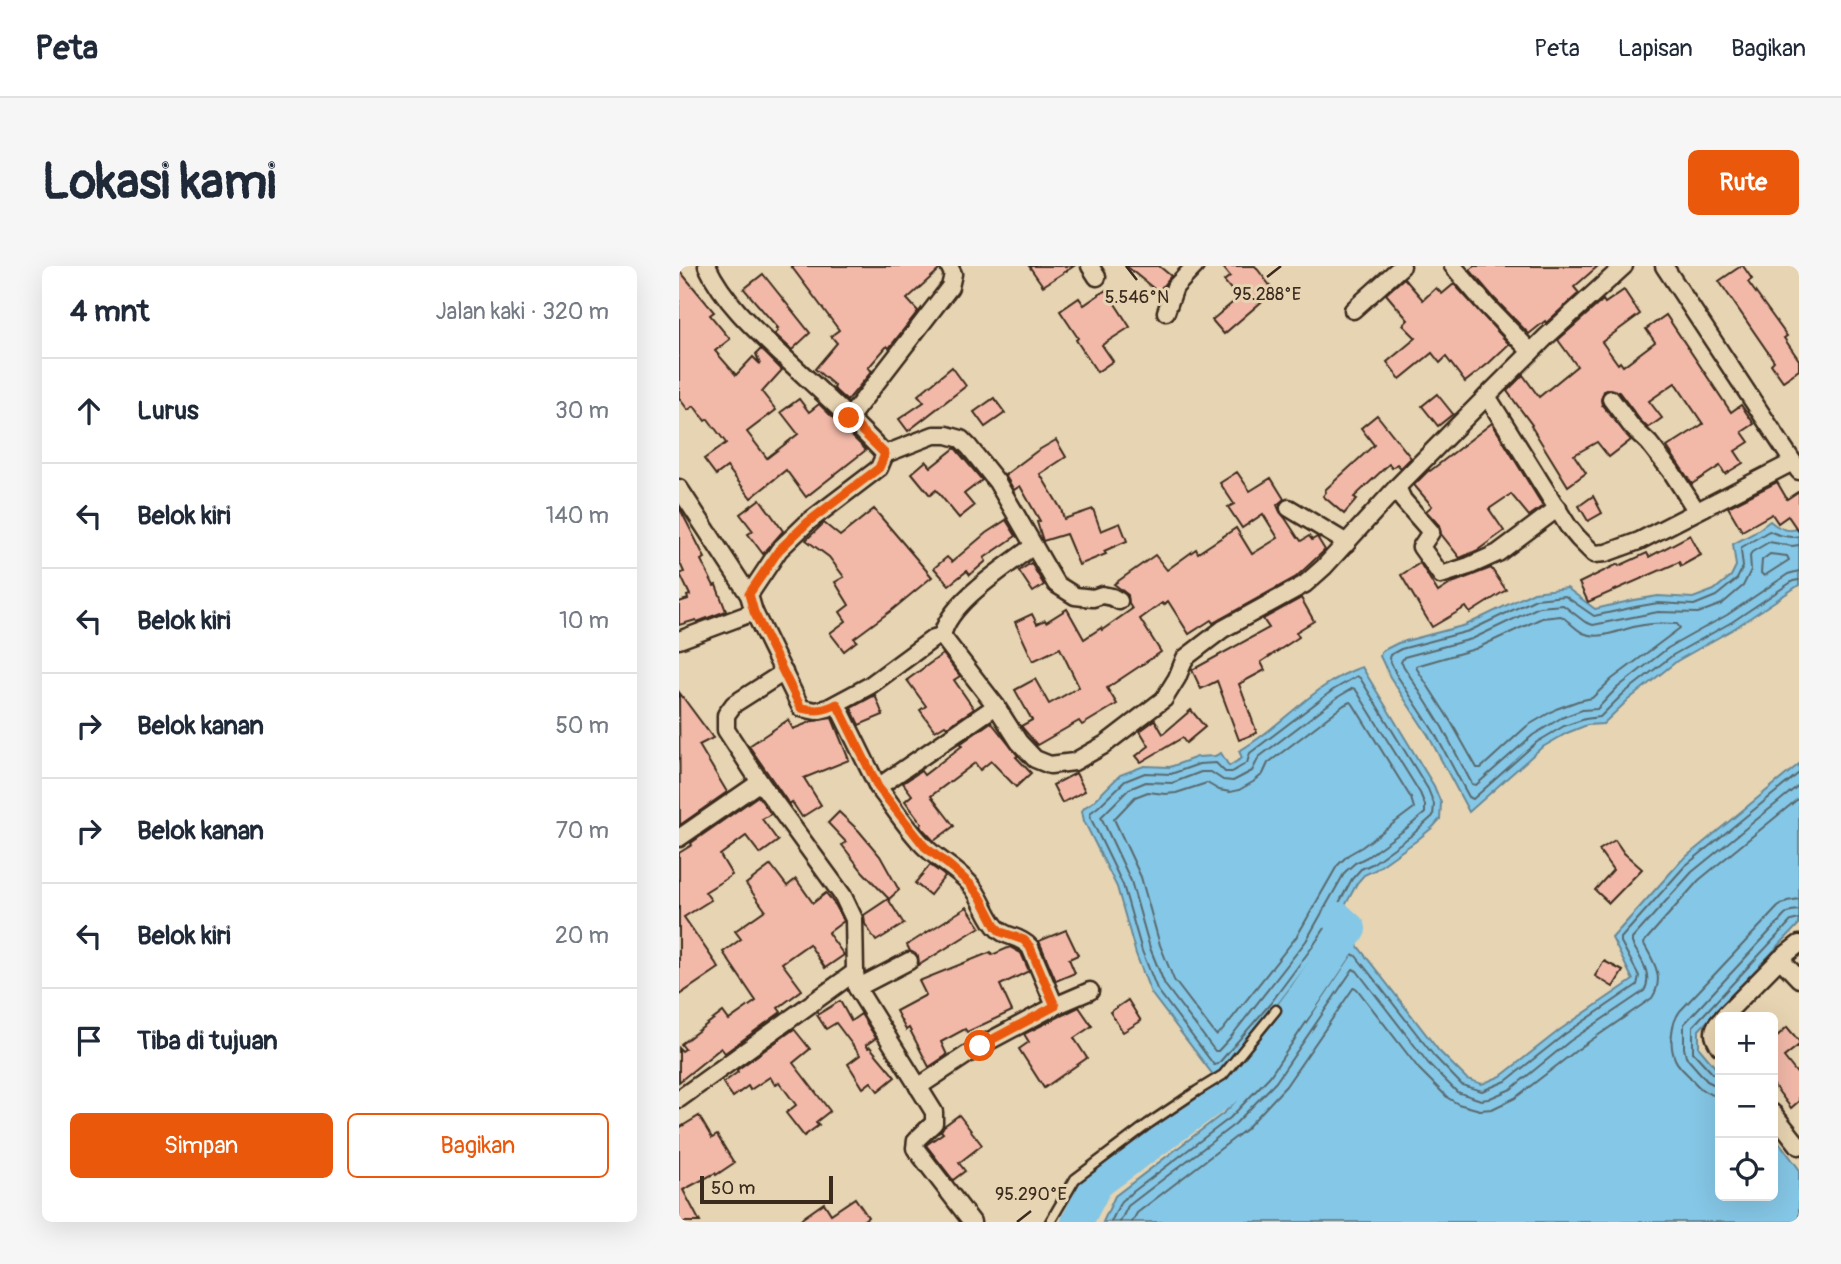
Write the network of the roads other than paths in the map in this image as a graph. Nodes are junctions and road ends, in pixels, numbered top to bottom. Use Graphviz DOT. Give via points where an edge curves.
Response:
graph roads {
  1 [pos="707,266"];
  2 [pos="949,266"];
  3 [pos="1195,266"];
  4 [pos="1402,266"];
  5 [pos="1453,266"];
  6 [pos="1625,266"];
  7 [pos="1664,266"];
  8 [pos="1353,310"];
  9 [pos="1166,312"];
  10 [pos="1531,352"];
  11 [pos="1487,396"];
  12 [pos="1611,399"];
  13 [pos="849,418"];
  14 [pos="885,454"];
  15 [pos="1796,467"];
  16 [pos="679,488"];
  17 [pos="1397,488"];
  18 [pos="1289,508"];
  19 [pos="1558,508"];
  20 [pos="1696,510"];
  21 [pos="1347,542"];
  22 [pos="1033,546"];
  23 [pos="749,594"];
  24 [pos="1119,601"];
  25 [pos="754,612"];
  26 [pos="942,636"];
  27 [pos="679,640"];
  28 [pos="785,672"];
  29 [pos="837,704"];
  30 [pos="996,706"];
  31 [pos="760,782"];
  32 [pos="878,787"];
  33 [pos="679,838"];
  34 [pos="1799,944"];
  35 [pos="1780,959"];
  36 [pos="909,961"];
  37 [pos="1799,979"];
  38 [pos="856,980"];
  39 [pos="1090,991"];
  40 [pos="1055,1006"];
  41 [pos="1276,1010"];
  42 [pos="1729,1012"];
  43 [pos="918,1087"];
  44 [pos="679,1099"];
  45 [pos="1778,1119"];
  46 [pos="1799,1146"];
  47 [pos="972,1222"];
  48 [pos="1050,1222"];
  1 -- 13 [label="street" via="714,282 746,321"];
  2 -- 13 [label="street" via="953,274 950,287"];
  3 -- 9 [label="street" via="1175,287"];
  4 -- 8 [label="street"];
  5 -- 10 [label="street"];
  6 -- 10 [label="street"];
  7 -- 15 [label="street"];
  10 -- 11 [label="street"];
  11 -- 17 [label="street"];
  11 -- 19 [label="street"];
  12 -- 20 [label="street" via="1671,471"];
  13 -- 14 [label="street"];
  14 -- 22 [label="street" via="933,435 961,439 997,482"];
  14 -- 23 [label="street" via="879,468 779,550"];
  15 -- 20 [label="street"];
  16 -- 23 [label="street"];
  17 -- 19 [label="street" via="1431,532 1421,547 1441,575 1498,553"];
  17 -- 21 [label="street"];
  18 -- 21 [label="street"];
  19 -- 20 [label="street" via="1594,554 1639,541"];
  21 -- 30 [label="street" via="1305,584 1223,629 1185,658 1164,699 1104,746 1074,762 1051,765 1035,759"];
  22 -- 24 [label="street" via="1056,584 1075,596 1103,595"];
  22 -- 26 [label="street" via="959,605"];
  23 -- 25 [label="street"];
  25 -- 27 [label="street"];
  25 -- 28 [label="street"];
  26 -- 29 [label="street"];
  26 -- 30 [label="street"];
  28 -- 29 [label="street" via="801,708 816,711"];
  28 -- 31 [label="street" via="726,715 726,730"];
  29 -- 32 [label="street"];
  30 -- 32 [label="street"];
  31 -- 33 [label="street"];
  31 -- 38 [label="street" via="843,896 854,919"];
  32 -- 40 [label="street" via="925,847 970,884 996,927 1030,947"];
  34 -- 35 [label="street"];
  35 -- 37 [label="street"];
  35 -- 42 [label="street"];
  36 -- 38 [label="street"];
  38 -- 43 [label="street"];
  38 -- 44 [label="street"];
  39 -- 40 [label="street"];
  40 -- 43 [label="street" via="980,1046"];
  41 -- 48 [label="lane" via="1223,1075 1075,1179"];
  43 -- 47 [label="street" via="934,1112 934,1123 916,1140 915,1148"];
  45 -- 46 [label="street"];
}
